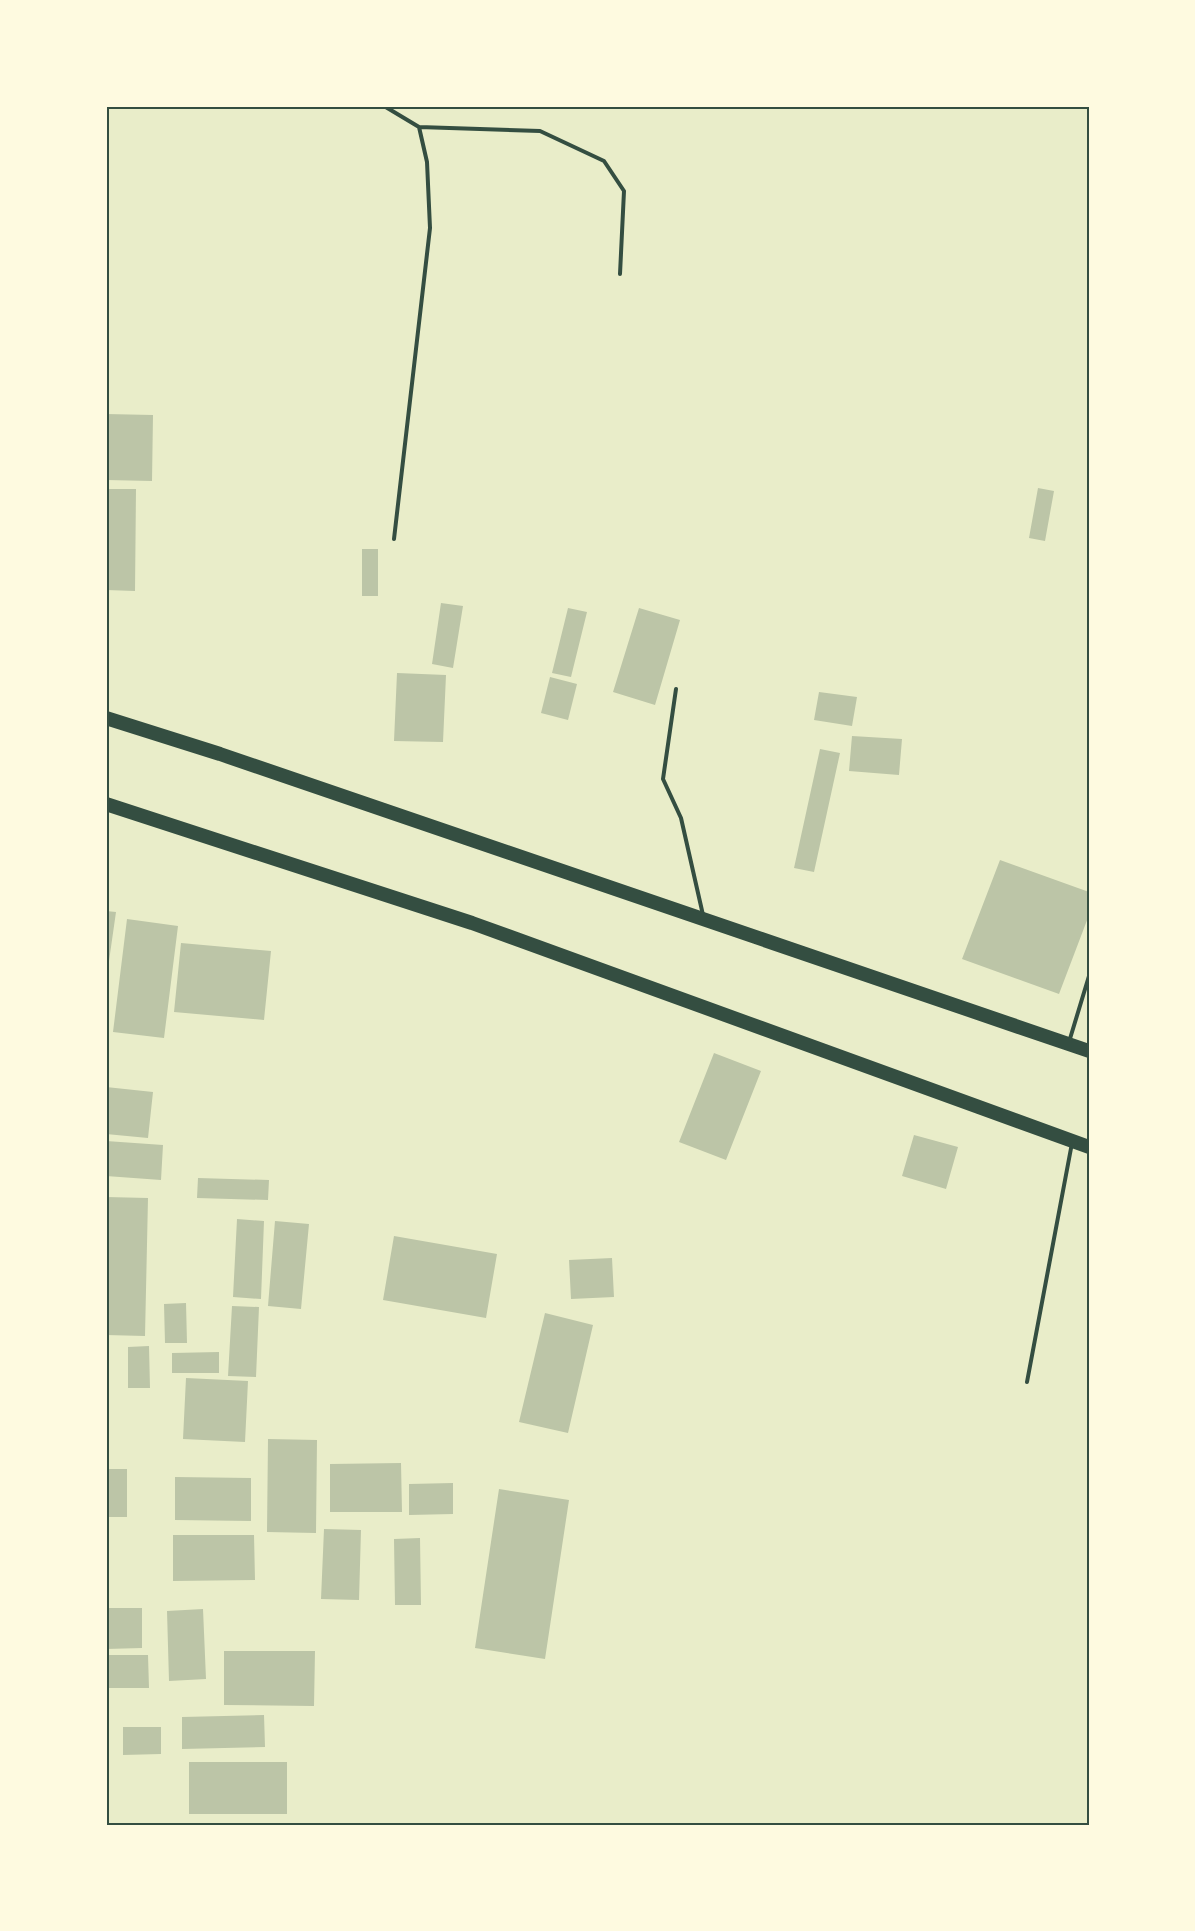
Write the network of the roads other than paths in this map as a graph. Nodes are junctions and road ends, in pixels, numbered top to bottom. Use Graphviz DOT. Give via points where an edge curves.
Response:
graph roads {
  1 [pos="384,106"];
  2 [pos="419,127"];
  3 [pos="620,274"];
  4 [pos="394,539"];
  5 [pos="676,689"];
  6 [pos="106,718"];
  7 [pos="106,804"];
  8 [pos="704,920"];
  9 [pos="1089,976"];
  10 [pos="1068,1044"];
  11 [pos="1089,1051"];
  12 [pos="1072,1141"];
  13 [pos="1089,1147"];
  14 [pos="1026,1382"];
  1 -- 2 [label="lane"];
  2 -- 3 [label="lane" via="540,131 604,161 624,191"];
  2 -- 4 [label="lane" via="428,162 430,228"];
  5 -- 8 [label="lane" via="663,779 681,818"];
  6 -- 8 [label="highway"];
  7 -- 12 [label="highway" via="472,923"];
  8 -- 10 [label="highway"];
  9 -- 10 [label="lane"];
  10 -- 11 [label="highway"];
  12 -- 13 [label="highway"];
  12 -- 14 [label="lane"];
}
